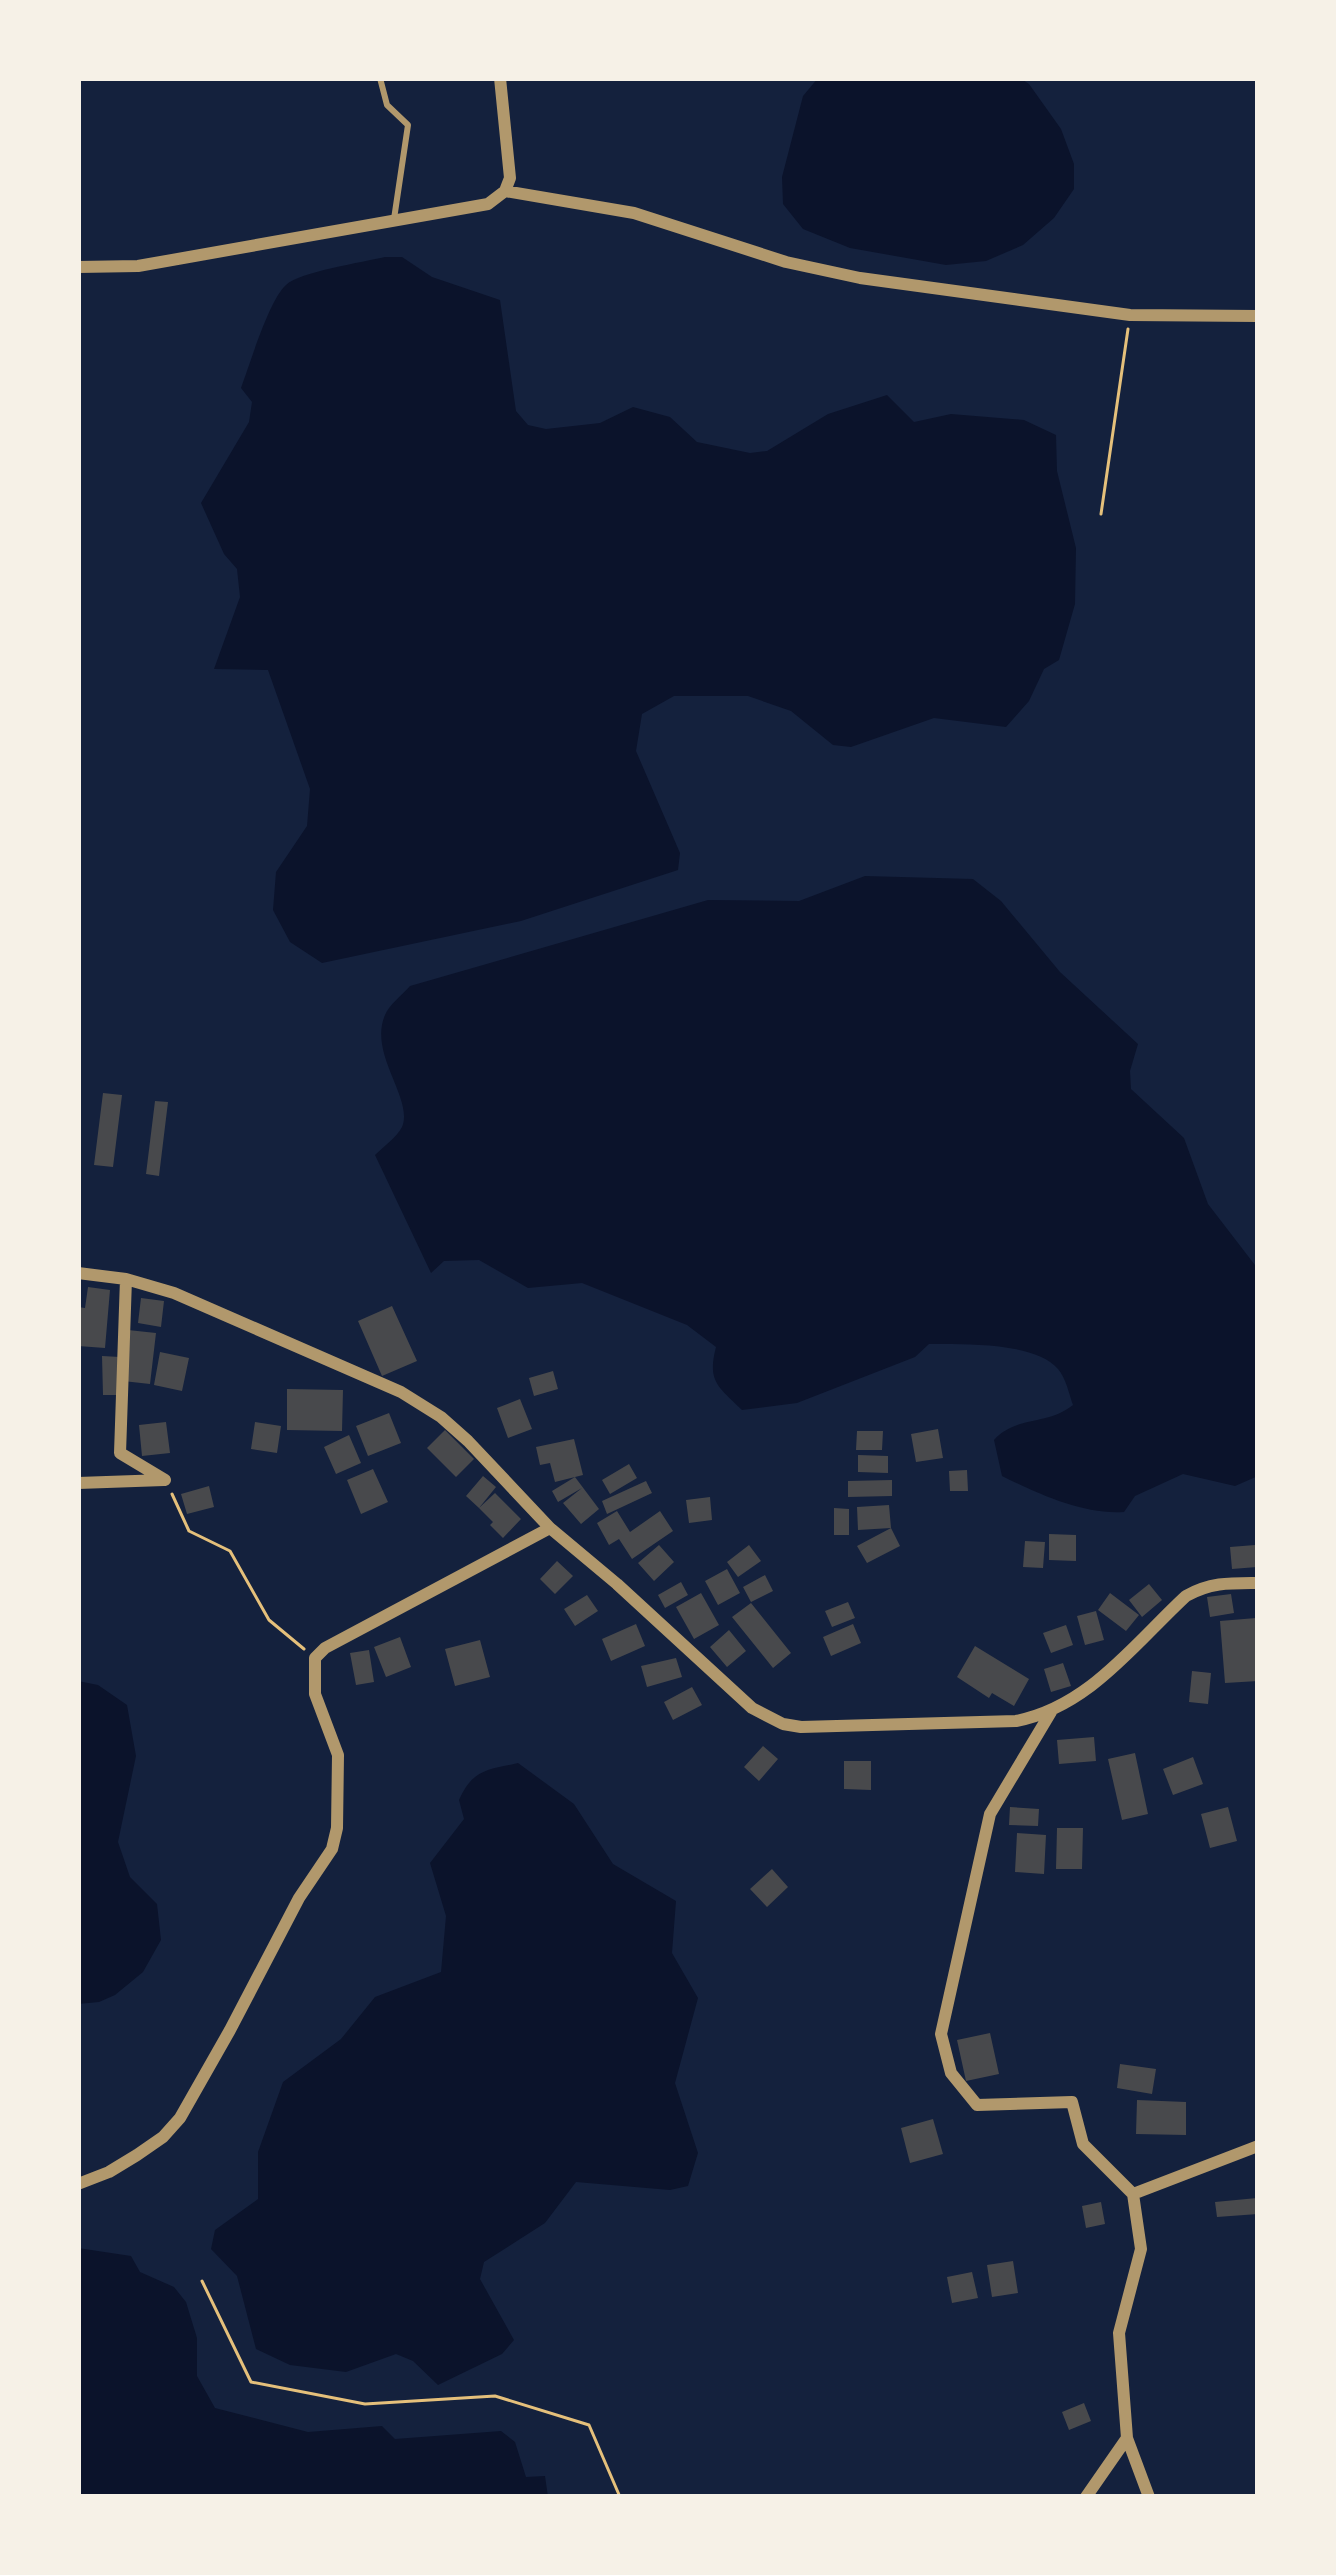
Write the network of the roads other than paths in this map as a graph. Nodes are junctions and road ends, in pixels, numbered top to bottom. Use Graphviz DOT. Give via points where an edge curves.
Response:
graph roads {
  1 [pos="380,78"];
  2 [pos="500,78"];
  3 [pos="505,190"];
  4 [pos="393,221"];
  5 [pos="78,267"];
  6 [pos="1258,316"];
  7 [pos="78,1273"];
  8 [pos="126,1279"];
  9 [pos="78,1483"];
  10 [pos="550,1528"];
  11 [pos="1258,1583"];
  12 [pos="1052,1711"];
  13 [pos="1258,2146"];
  14 [pos="78,2184"];
  15 [pos="1132,2194"];
  16 [pos="1126,2438"];
  17 [pos="1086,2497"];
  18 [pos="1149,2497"];
  1 -- 4 [label="lane" via="387,105 408,125"];
  2 -- 3 [label="street"];
  3 -- 4 [label="street" via="488,204"];
  3 -- 6 [label="street" via="634,213 860,278 1130,315"];
  4 -- 5 [label="street" via="138,266"];
  7 -- 8 [label="street"];
  8 -- 9 [label="street" via="120,1453 165,1480"];
  8 -- 10 [label="street" via="422,1404"];
  10 -- 12 [label="street" via="752,1708 783,1724 1016,1721"];
  10 -- 14 [label="street" via="315,1658 315,1694 338,1755 332,1849 180,2118 137,2155"];
  11 -- 12 [label="street" via="1219,1582 1186,1596 1103,1677"];
  12 -- 15 [label="street" via="990,1814 941,2034 951,2073 977,2105 1072,2102 1083,2144"];
  13 -- 15 [label="street"];
  15 -- 16 [label="street" via="1141,2249 1118,2333"];
  16 -- 17 [label="street"];
  16 -- 18 [label="street"];
}
